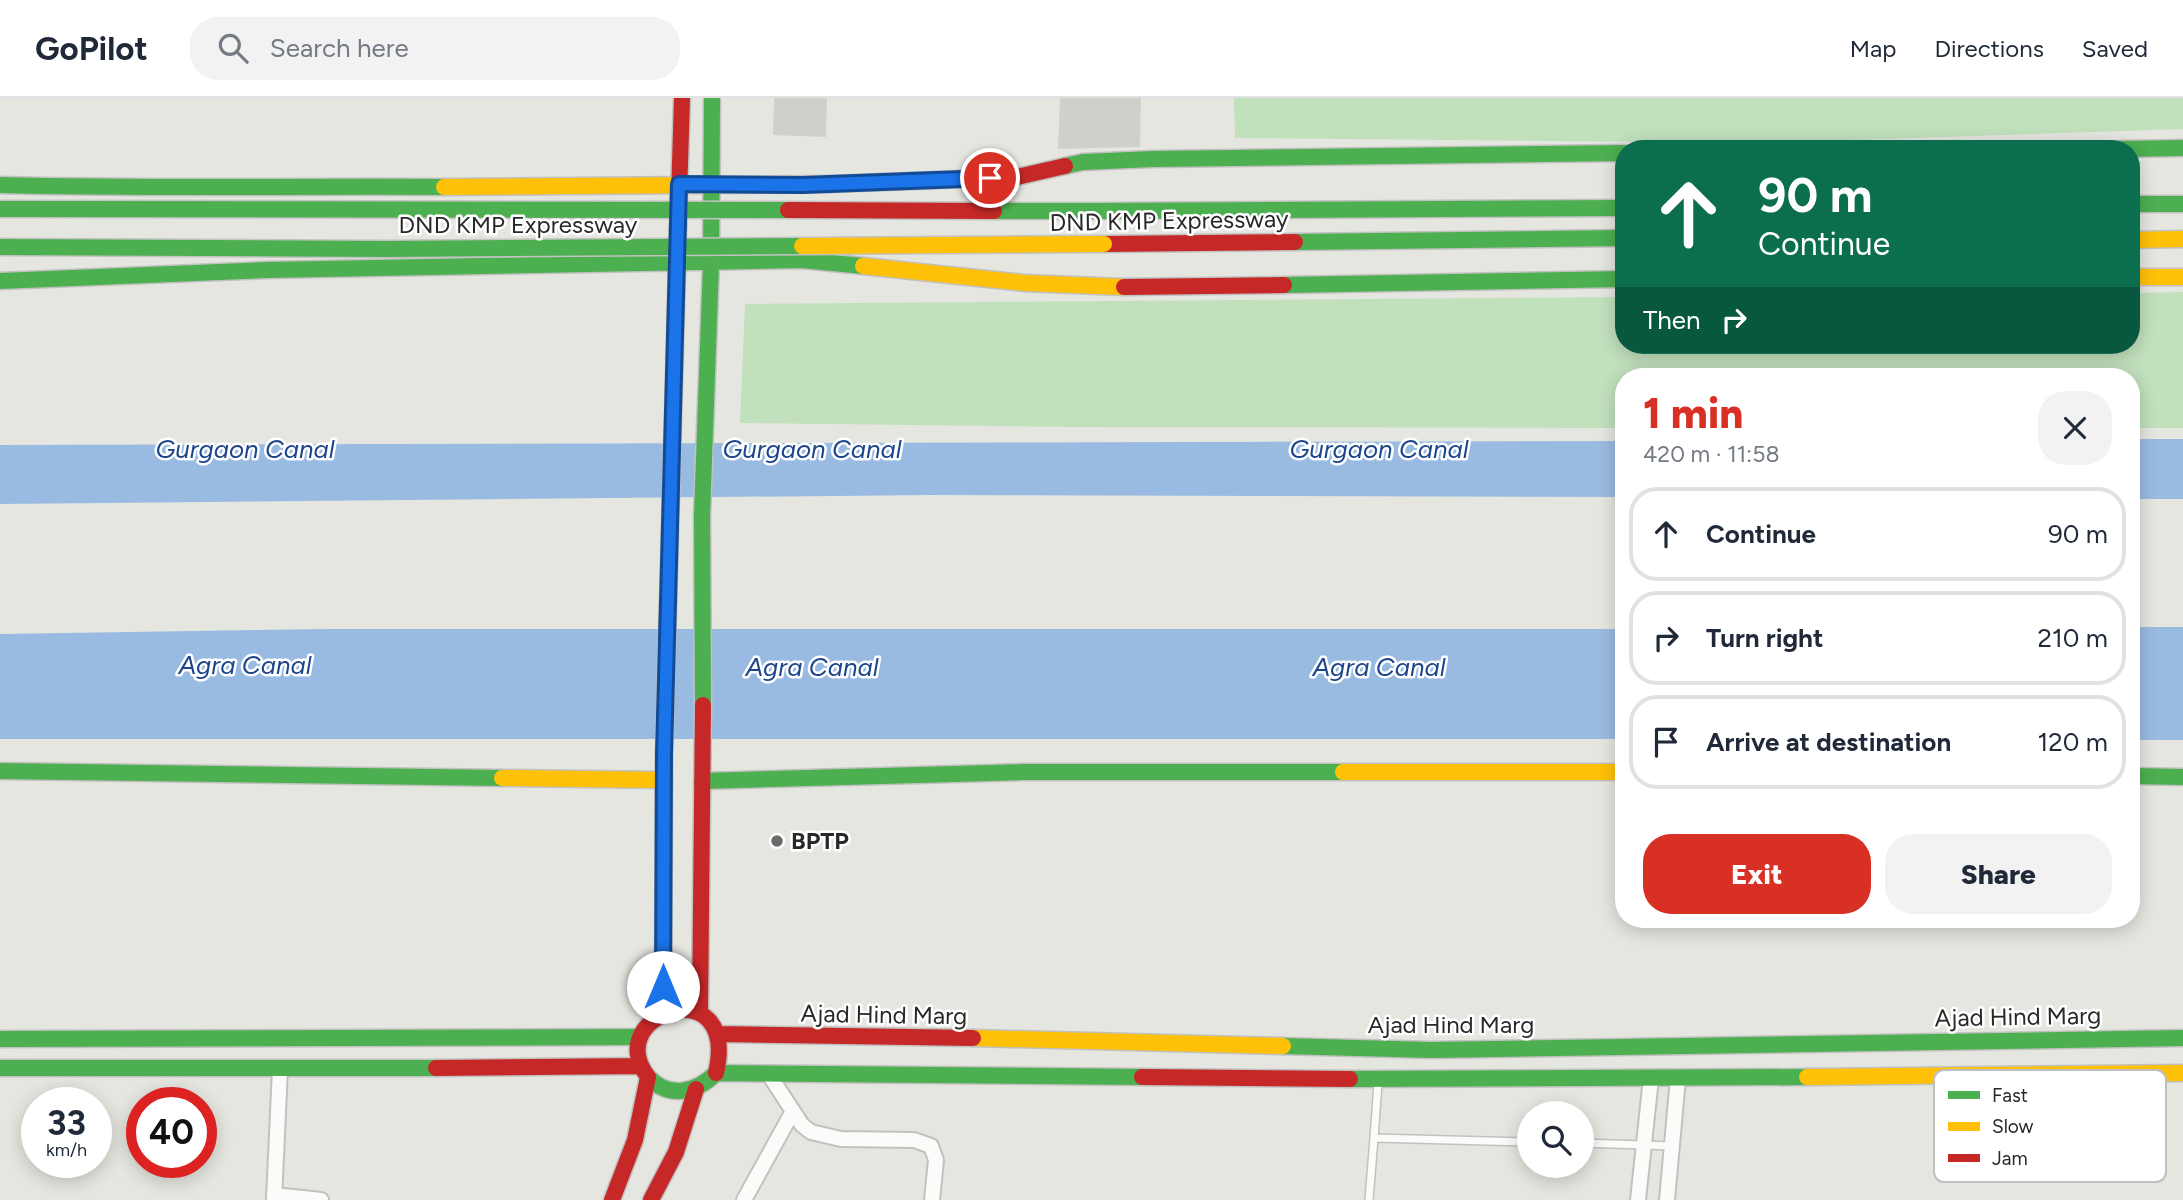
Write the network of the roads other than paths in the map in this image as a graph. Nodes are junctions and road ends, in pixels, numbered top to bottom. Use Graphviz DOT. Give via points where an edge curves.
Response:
graph roads {
  1 [pos="682,98"];
  2 [pos="712,98"];
  3 [pos="2183,148"];
  4 [pos="2140,149"];
  5 [pos="1615,153"];
  6 [pos="711,183"];
  7 [pos="679,184"];
  8 [pos="0,185"];
  9 [pos="2140,204"];
  10 [pos="2183,204"];
  11 [pos="1615,208"];
  12 [pos="0,209"];
  13 [pos="1615,238"];
  14 [pos="2183,239"];
  15 [pos="2140,240"];
  16 [pos="0,247"];
  17 [pos="710,263"];
  18 [pos="676,264"];
  19 [pos="2140,276"];
  20 [pos="2183,277"];
  21 [pos="1615,279"];
  22 [pos="0,281"];
  23 [pos="669,565"];
  24 [pos="703,566"];
  25 [pos="0,771"];
  26 [pos="1615,772"];
  27 [pos="2140,776"];
  28 [pos="2183,777"];
  29 [pos="664,780"];
  30 [pos="702,781"];
  31 [pos="663,1013"];
  32 [pos="700,1013"];
  33 [pos="719,1034"];
  34 [pos="640,1037"];
  35 [pos="2183,1038"];
  36 [pos="0,1039"];
  37 [pos="940,1056"];
  38 [pos="0,1068"];
  39 [pos="281,1069"];
  40 [pos="644,1072"];
  41 [pos="716,1073"];
  42 [pos="768,1073"];
  43 [pos="1934,1075"];
  44 [pos="1651,1078"];
  45 [pos="1678,1078"];
  46 [pos="1378,1080"];
  47 [pos="696,1089"];
  48 [pos="793,1111"];
  49 [pos="1374,1138"];
  50 [pos="1517,1142"];
  51 [pos="1594,1143"];
  52 [pos="1644,1145"];
  53 [pos="1672,1146"];
  54 [pos="274,1198"];
  55 [pos="321,1200"];
  56 [pos="612,1200"];
  57 [pos="651,1200"];
  58 [pos="744,1200"];
  59 [pos="932,1200"];
  60 [pos="1369,1200"];
  61 [pos="1638,1200"];
  62 [pos="1667,1200"];
  1 -- 7 [label="main road"];
  2 -- 6 [label="main road"];
  3 -- 4 [label="main road"];
  5 -- 6 [label="main road" via="1153,159 1083,162 1017,177 803,185"];
  6 -- 7 [label="main road"];
  6 -- 17 [label="main road"];
  7 -- 8 [label="main road" via="160,189"];
  7 -- 18 [label="main road"];
  9 -- 10 [label="main road"];
  11 -- 12 [label="main road, DND KMP Expressway, bridge"];
  13 -- 16 [label="main road, DND KMP Expressway, bridge" via="400,249"];
  14 -- 15 [label="main road"];
  17 -- 18 [label="main road"];
  17 -- 21 [label="main road" via="802,260 1025,283 1143,288"];
  17 -- 24 [label="main road"];
  18 -- 22 [label="main road" via="267,270"];
  18 -- 23 [label="main road"];
  19 -- 20 [label="main road"];
  23 -- 24 [label="main road"];
  23 -- 29 [label="main road"];
  24 -- 30 [label="main road"];
  25 -- 29 [label="main road"];
  26 -- 30 [label="main road" via="1023,772"];
  27 -- 28 [label="main road"];
  29 -- 31 [label="main road"];
  30 -- 32 [label="main road"];
  31 -- 32 [label="main road" via="686,1008"];
  31 -- 34 [label="main road" via="647,1024"];
  32 -- 33 [label="main road"];
  33 -- 37 [label="main road, Ajad Hind Marg"];
  33 -- 41 [label="main road" via="721,1060"];
  34 -- 36 [label="main road"];
  34 -- 40 [label="main road" via="638,1051"];
  35 -- 37 [label="main road, Ajad Hind Marg"];
  37 -- 42 [label="main road"];
  37 -- 46 [label="main road"];
  38 -- 39 [label="main road"];
  39 -- 40 [label="main road"];
  39 -- 54 [label="street"];
  40 -- 47 [label="main road" via="670,1091"];
  40 -- 56 [label="main road" via="641,1122"];
  41 -- 42 [label="main road"];
  41 -- 47 [label="main road"];
  42 -- 48 [label="street"];
  43 -- 45 [label="main road"];
  44 -- 45 [label="main road"];
  44 -- 46 [label="main road"];
  44 -- 52 [label="street"];
  45 -- 53 [label="street"];
  46 -- 49 [label="lane"];
  47 -- 57 [label="main road" via="676,1152"];
  48 -- 58 [label="street"];
  48 -- 59 [label="street" via="802,1125 824,1137 925,1142 935,1151"];
  49 -- 50 [label="lane"];
  49 -- 60 [label="lane"];
  51 -- 52 [label="lane"];
  52 -- 53 [label="lane"];
  52 -- 61 [label="street"];
  53 -- 62 [label="street"];
  54 -- 55 [label="street"];
}
